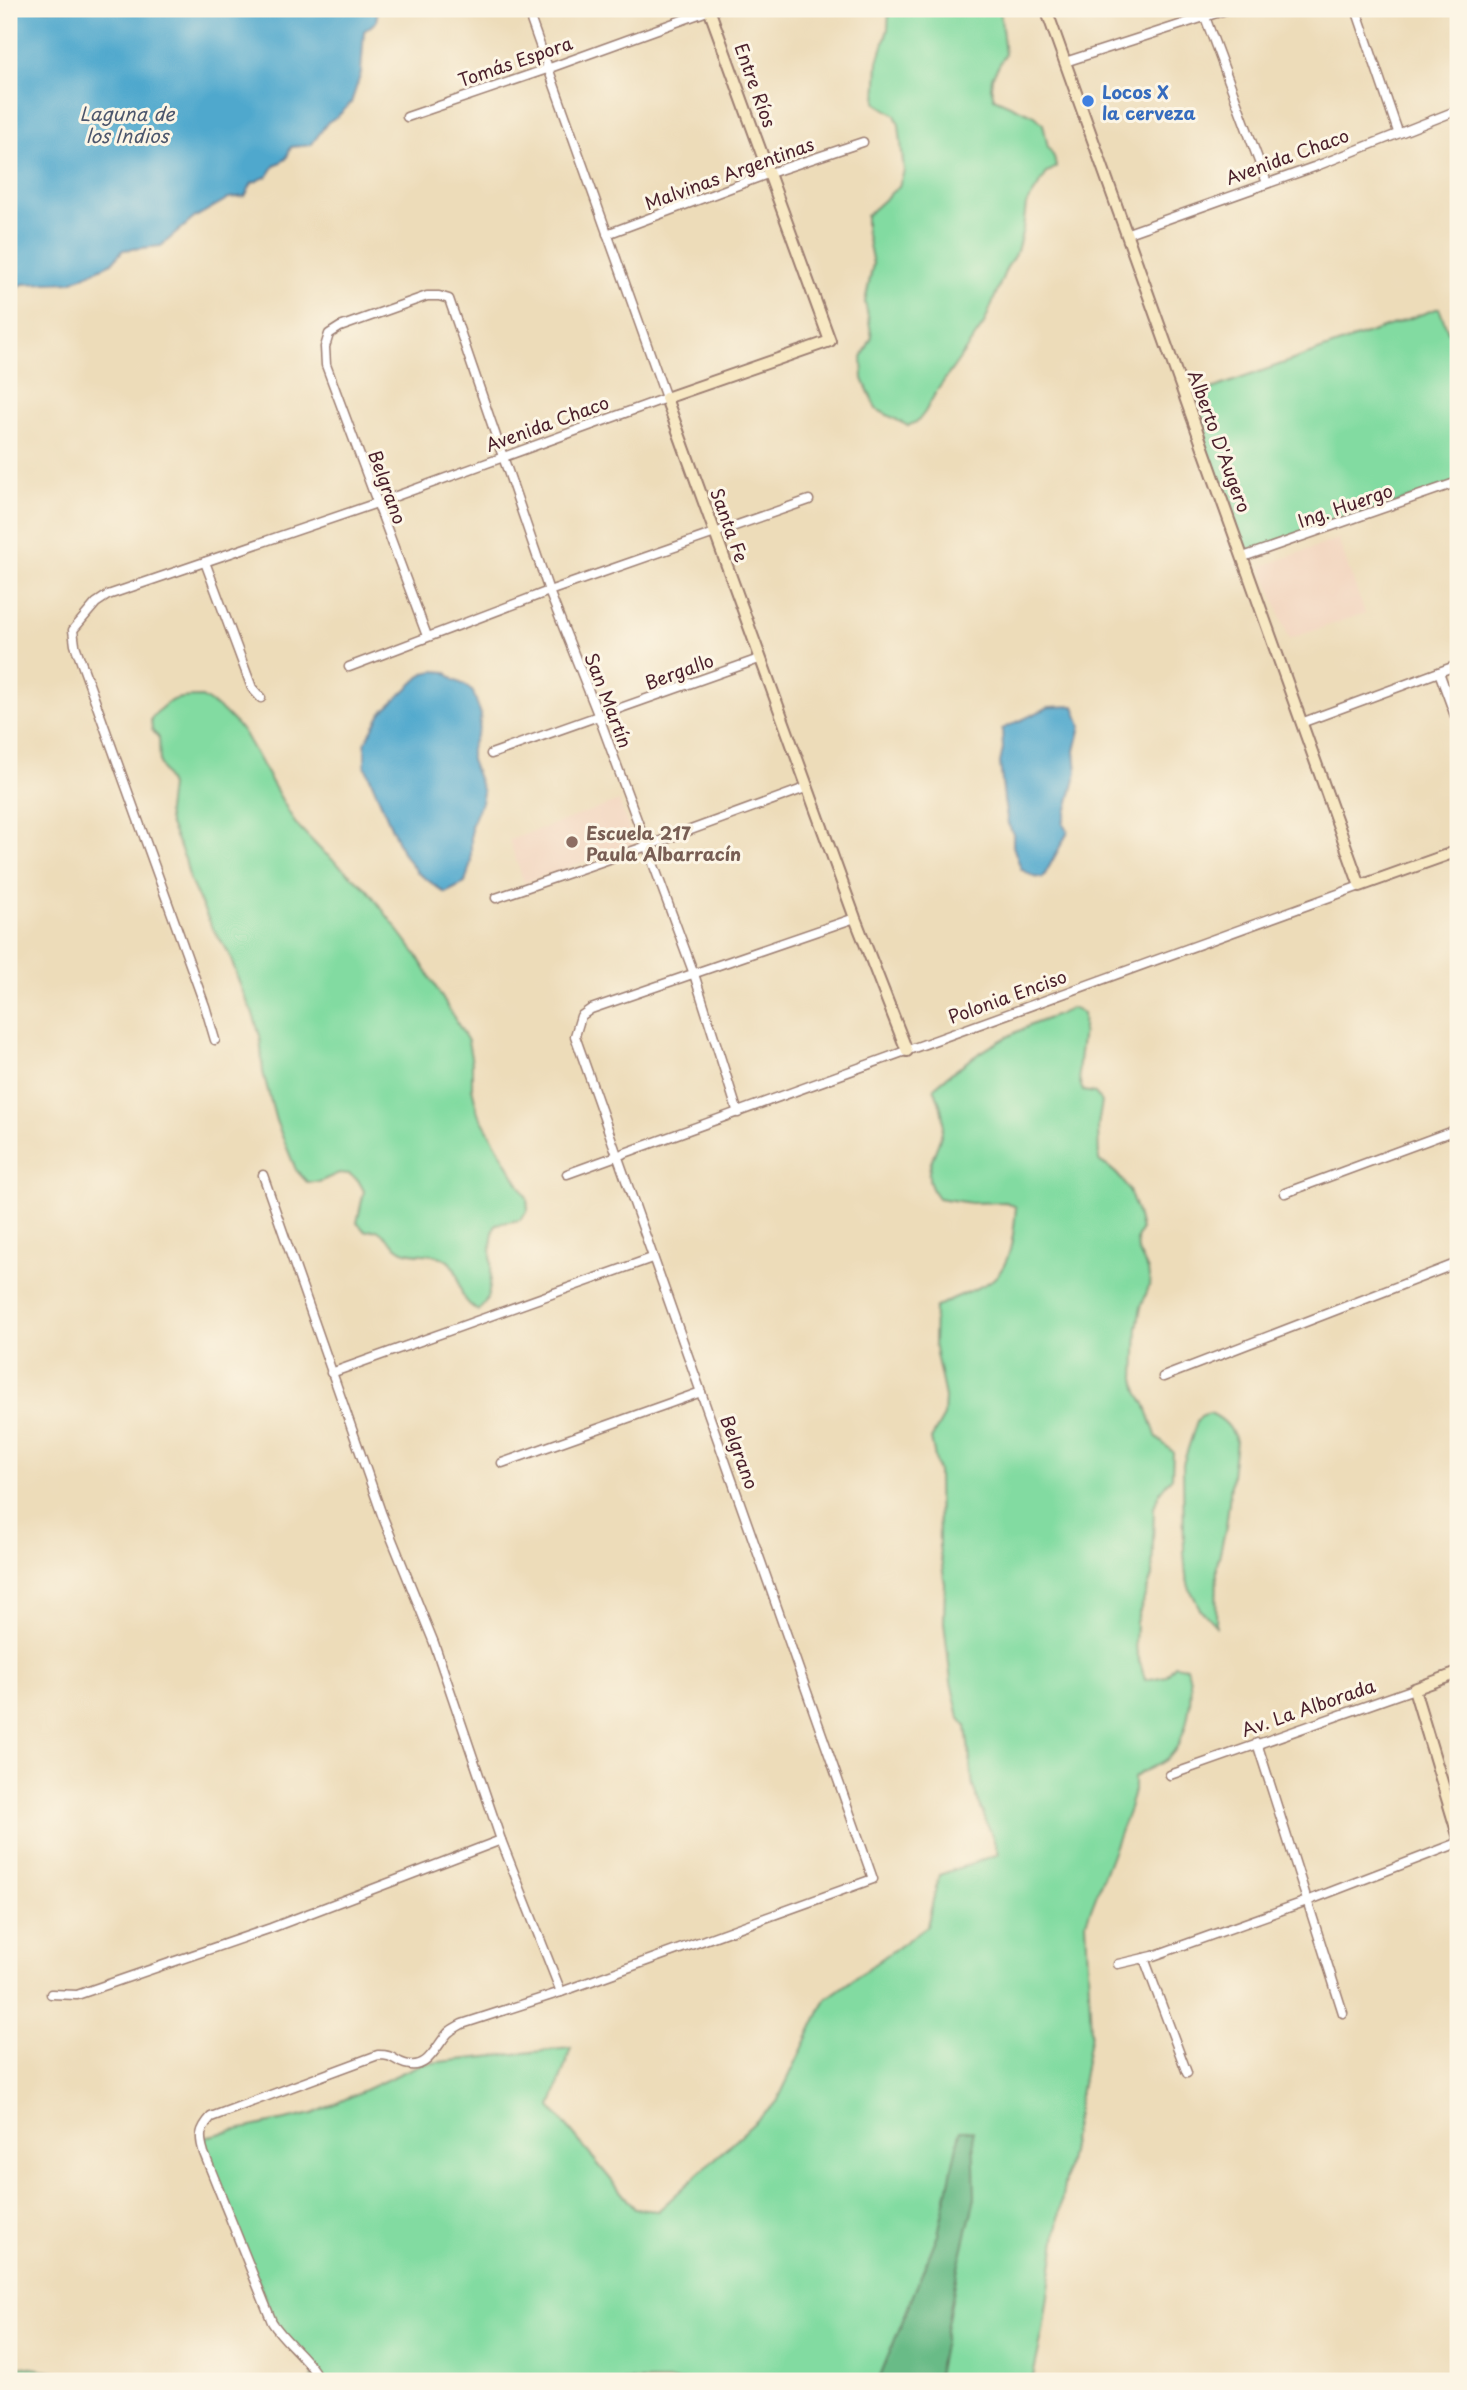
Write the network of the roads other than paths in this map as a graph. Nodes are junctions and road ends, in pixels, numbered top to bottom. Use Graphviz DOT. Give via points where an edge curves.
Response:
graph roads {
  1 [pos="527,9"];
  2 [pos="711,9"];
  3 [pos="1046,9"];
  4 [pos="1229,9"];
  5 [pos="1356,9"];
  6 [pos="1203,13"];
  7 [pos="1065,62"];
  8 [pos="547,69"];
  9 [pos="1458,110"];
  10 [pos="407,117"];
  11 [pos="1398,132"];
  12 [pos="863,142"];
  13 [pos="770,173"];
  14 [pos="1267,183"];
  15 [pos="1128,233"];
  16 [pos="607,234"];
  17 [pos="449,299"];
  18 [pos="667,398"];
  19 [pos="503,458"];
  20 [pos="1458,482"];
  21 [pos="809,500"];
  22 [pos="377,503"];
  23 [pos="715,533"];
  24 [pos="1243,557"];
  25 [pos="205,562"];
  26 [pos="550,590"];
  27 [pos="427,636"];
  28 [pos="759,659"];
  29 [pos="1458,665"];
  30 [pos="349,667"];
  31 [pos="1440,672"];
  32 [pos="261,698"];
  33 [pos="599,717"];
  34 [pos="1301,723"];
  35 [pos="1458,724"];
  36 [pos="491,754"];
  37 [pos="808,787"];
  38 [pos="648,846"];
  39 [pos="1458,850"];
  40 [pos="1360,886"];
  41 [pos="496,898"];
  42 [pos="855,918"];
  43 [pos="694,974"];
  44 [pos="215,1040"];
  45 [pos="907,1051"];
  46 [pos="738,1112"];
  47 [pos="1458,1129"];
  48 [pos="617,1157"];
  49 [pos="567,1174"];
  50 [pos="263,1175"];
  51 [pos="1285,1193"];
  52 [pos="652,1258"];
  53 [pos="1458,1263"];
  54 [pos="331,1373"];
  55 [pos="1163,1377"];
  56 [pos="701,1392"];
  57 [pos="502,1463"];
  58 [pos="1458,1673"];
  59 [pos="1414,1689"];
  60 [pos="1258,1743"];
  61 [pos="1170,1775"];
  62 [pos="1458,1835"];
  63 [pos="501,1840"];
  64 [pos="1458,1843"];
  65 [pos="1307,1901"];
  66 [pos="1144,1958"];
  67 [pos="1118,1964"];
  68 [pos="561,1992"];
  69 [pos="51,1994"];
  70 [pos="1343,2014"];
  71 [pos="1187,2073"];
  72 [pos="313,2381"];
  1 -- 8 [label="street, Santa Fe"];
  2 -- 8 [label="street, Tomás Espora"];
  2 -- 13 [label="main road, Entre Ríos"];
  3 -- 7 [label="main road, Alberto D'Augero"];
  4 -- 6 [label="street"];
  5 -- 11 [label="street"];
  6 -- 7 [label="street"];
  6 -- 14 [label="street"];
  7 -- 15 [label="main road, Alberto D'Augero"];
  8 -- 10 [label="street, Tomás Espora"];
  8 -- 16 [label="street, Santa Fe"];
  9 -- 11 [label="street, Avenida Chaco"];
  11 -- 14 [label="street, Avenida Chaco"];
  12 -- 13 [label="street, Malvinas Argentinas"];
  13 -- 16 [label="street, Malvinas Argentinas"];
  13 -- 18 [label="main road, Avenida Chaco" via="830,341"];
  14 -- 15 [label="street, Avenida Chaco"];
  15 -- 24 [label="main road, Alberto D'Augero"];
  16 -- 18 [label="street, Santa Fe"];
  17 -- 19 [label="street, San Martín"];
  17 -- 22 [label="street, Belgrano" via="427,296 328,334 326,365"];
  18 -- 19 [label="street, Avenida Chaco"];
  18 -- 23 [label="main road, Santa Fe"];
  19 -- 22 [label="street, Avenida Chaco"];
  19 -- 26 [label="street, San Martín"];
  20 -- 24 [label="street, Ing. Huergo"];
  21 -- 23 [label="street"];
  22 -- 25 [label="street, Avenida Chaco"];
  22 -- 27 [label="street, Belgrano"];
  23 -- 26 [label="street"];
  23 -- 28 [label="main road, Santa Fe"];
  24 -- 34 [label="main road, Alberto D'Augero"];
  25 -- 32 [label="street" via="252,688"];
  25 -- 44 [label="street, Avenida Chaco" via="108,595 73,630"];
  26 -- 27 [label="street"];
  26 -- 33 [label="street, San Martín"];
  27 -- 30 [label="street"];
  28 -- 33 [label="street, Bergallo"];
  28 -- 37 [label="main road, Santa Fe"];
  29 -- 31 [label="street"];
  31 -- 34 [label="street"];
  31 -- 35 [label="street"];
  33 -- 36 [label="street, Bergallo"];
  33 -- 38 [label="street, San Martín"];
  34 -- 40 [label="main road, Alberto D'Augero"];
  37 -- 38 [label="street"];
  37 -- 42 [label="main road, Santa Fe"];
  38 -- 41 [label="street"];
  38 -- 43 [label="street, San Martín"];
  39 -- 40 [label="main road, Polonia Enciso"];
  40 -- 45 [label="street, Polonia Enciso"];
  42 -- 43 [label="street"];
  42 -- 45 [label="main road, Santa Fe"];
  43 -- 46 [label="street, San Martín"];
  43 -- 48 [label="street, Belgrano" via="581,1016 575,1036"];
  45 -- 46 [label="street, Polonia Enciso"];
  46 -- 48 [label="street, Polonia Enciso"];
  47 -- 51 [label="street"];
  48 -- 49 [label="street, Polonia Enciso"];
  48 -- 52 [label="street, Belgrano"];
  50 -- 54 [label="street"];
  52 -- 54 [label="street"];
  52 -- 56 [label="street, Belgrano"];
  53 -- 55 [label="street"];
  54 -- 63 [label="street"];
  56 -- 57 [label="street"];
  56 -- 68 [label="street, Belgrano" via="873,1879"];
  58 -- 59 [label="main road, Av. La Alborada"];
  59 -- 60 [label="street, Av. La Alborada"];
  59 -- 62 [label="main road"];
  60 -- 61 [label="street, Av. La Alborada"];
  60 -- 65 [label="street"];
  63 -- 68 [label="street"];
  63 -- 69 [label="street" via="271,1928 77,1995"];
  64 -- 65 [label="street"];
  65 -- 66 [label="street"];
  65 -- 70 [label="street"];
  66 -- 67 [label="street"];
  66 -- 71 [label="street"];
  68 -- 72 [label="street" via="462,2024 449,2031 421,2064 378,2055 211,2117 201,2127 204,2153 272,2322 314,2371"];
}
